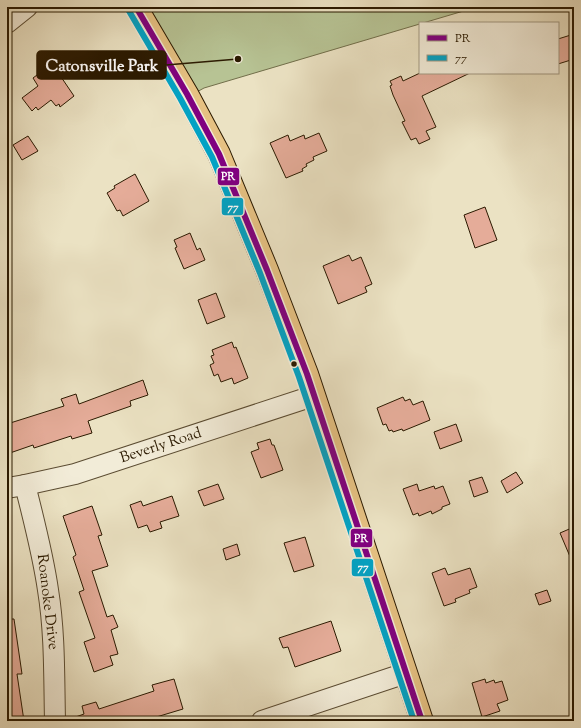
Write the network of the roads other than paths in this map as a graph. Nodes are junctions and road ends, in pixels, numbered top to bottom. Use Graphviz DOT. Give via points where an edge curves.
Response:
graph roads {
  1 [pos="27,7"];
  2 [pos="136,7"];
  3 [pos="7,23"];
  4 [pos="313,396"];
  5 [pos="16,487"];
  6 [pos="406,674"];
  7 [pos="55,721"];
  8 [pos="262,721"];
  9 [pos="422,721"];
  1 -- 3 [label="street"];
  2 -- 4 [label="main road" via="219,154 267,270"];
  4 -- 5 [label="street, Beverly Road" via="75,474"];
  4 -- 6 [label="main road"];
  5 -- 7 [label="street, Roanoke Drive" via="42,553 53,647"];
  6 -- 8 [label="street"];
  6 -- 9 [label="main road"];
}
